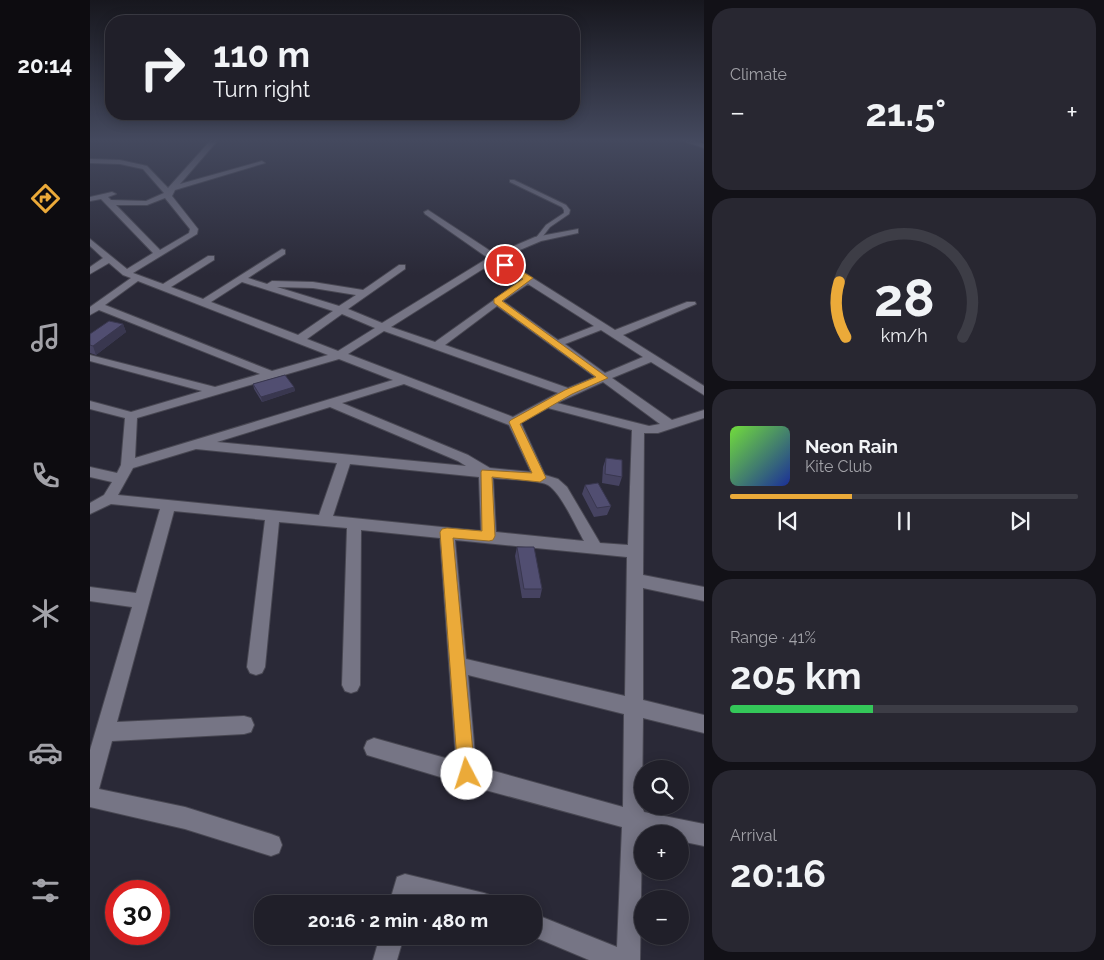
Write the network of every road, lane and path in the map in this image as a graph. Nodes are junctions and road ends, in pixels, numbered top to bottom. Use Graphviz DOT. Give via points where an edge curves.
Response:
graph roads {
  1 [pos="162,185"];
  2 [pos="175,185"];
  3 [pos="192,185"];
  4 [pos="520,185"];
  5 [pos="120,192"];
  6 [pos="169,192"];
  7 [pos="90,198"];
  8 [pos="106,199"];
  9 [pos="428,212"];
  10 [pos="575,231"];
  11 [pos="538,239"];
  12 [pos="90,242"];
  13 [pos="282,252"];
  14 [pos="160,254"];
  15 [pos="211,258"];
  16 [pos="494,258"];
  17 [pos="108,259"];
  18 [pos="402,266"];
  19 [pos="90,271"];
  20 [pos="126,273"];
  21 [pos="138,277"];
  22 [pos="529,278"];
  23 [pos="240,279"];
  24 [pos="262,284"];
  25 [pos="164,287"];
  26 [pos="365,293"];
  27 [pos="496,301"];
  28 [pos="204,303"];
  29 [pos="691,304"];
  30 [pos="94,309"];
  31 [pos="341,310"];
  32 [pos="602,326"];
  33 [pos="382,327"];
  34 [pos="615,334"];
  35 [pos="299,340"];
  36 [pos="556,344"];
  37 [pos="437,346"];
  38 [pos="339,355"];
  39 [pos="90,358"];
  40 [pos="652,358"];
  41 [pos="272,375"];
  42 [pos="603,378"];
  43 [pos="404,380"];
  44 [pos="216,391"];
  45 [pos="704,391"];
  46 [pos="568,392"];
  47 [pos="328,402"];
  48 [pos="547,404"];
  49 [pos="90,405"];
  50 [pos="704,414"];
  51 [pos="131,416"];
  52 [pos="514,422"];
  53 [pos="670,425"];
  54 [pos="638,428"];
  55 [pos="192,444"];
  56 [pos="345,459"];
  57 [pos="128,465"];
  58 [pos="90,472"];
  59 [pos="486,472"];
  60 [pos="540,478"];
  61 [pos="120,479"];
  62 [pos="109,499"];
  63 [pos="169,504"];
  64 [pos="90,508"];
  65 [pos="273,514"];
  66 [pos="324,520"];
  67 [pos="354,523"];
  68 [pos="447,532"];
  69 [pos="489,536"];
  70 [pos="595,547"];
  71 [pos="635,552"];
  72 [pos="635,580"];
  73 [pos="90,594"];
  74 [pos="704,594"];
  75 [pos="142,601"];
  76 [pos="458,665"];
  77 [pos="256,667"];
  78 [pos="351,685"];
  79 [pos="634,708"];
  80 [pos="244,724"];
  81 [pos="704,724"];
  82 [pos="105,732"];
  83 [pos="374,748"];
  84 [pos="467,774"];
  85 [pos="90,785"];
  86 [pos="90,797"];
  87 [pos="633,820"];
  88 [pos="704,835"];
  89 [pos="271,845"];
  90 [pos="402,895"];
  91 [pos="447,895"];
  92 [pos="542,928"];
  93 [pos="389,945"];
  94 [pos="385,960"];
  95 [pos="618,960"];
  96 [pos="628,960"];
  1 -- 6 [label="street"];
  2 -- 6 [label="street"];
  3 -- 6 [label="street"];
  4 -- 11 [label="lane" via="567,210"];
  5 -- 8 [label="street"];
  6 -- 8 [label="street" via="147,203"];
  6 -- 14 [label="street" via="194,229 193,234"];
  7 -- 8 [label="street"];
  8 -- 14 [label="street"];
  9 -- 16 [label="street"];
  10 -- 11 [label="street"];
  11 -- 16 [label="street"];
  12 -- 17 [label="street"];
  13 -- 23 [label="street"];
  14 -- 20 [label="street"];
  15 -- 25 [label="street"];
  16 -- 22 [label="street"];
  16 -- 33 [label="street"];
  17 -- 19 [label="street"];
  17 -- 20 [label="street"];
  18 -- 26 [label="street"];
  20 -- 21 [label="street"];
  21 -- 25 [label="street"];
  21 -- 30 [label="street"];
  22 -- 27 [label="street"];
  22 -- 32 [label="street"];
  23 -- 24 [label="street"];
  23 -- 28 [label="street"];
  24 -- 26 [label="street" via="313,285"];
  24 -- 31 [label="street"];
  25 -- 28 [label="street"];
  26 -- 31 [label="street"];
  27 -- 36 [label="street"];
  27 -- 37 [label="street"];
  28 -- 35 [label="street"];
  29 -- 34 [label="street"];
  30 -- 41 [label="street"];
  31 -- 33 [label="street"];
  31 -- 35 [label="street"];
  32 -- 34 [label="street"];
  32 -- 36 [label="street"];
  33 -- 37 [label="street"];
  33 -- 38 [label="street"];
  34 -- 40 [label="street"];
  35 -- 38 [label="street"];
  36 -- 42 [label="street"];
  37 -- 46 [label="street"];
  38 -- 41 [label="street"];
  38 -- 43 [label="street"];
  39 -- 44 [label="street"];
  40 -- 42 [label="street"];
  40 -- 45 [label="street"];
  41 -- 44 [label="street"];
  42 -- 46 [label="street"];
  42 -- 53 [label="street"];
  43 -- 47 [label="street"];
  43 -- 52 [label="street"];
  44 -- 51 [label="street"];
  46 -- 48 [label="street"];
  47 -- 55 [label="street"];
  47 -- 59 [label="street" via="463,458"];
  48 -- 52 [label="street"];
  48 -- 54 [label="street"];
  49 -- 51 [label="street"];
  50 -- 53 [label="street"];
  51 -- 57 [label="street"];
  52 -- 60 [label="street"];
  53 -- 54 [label="street" via="649,430"];
  54 -- 71 [label="street"];
  55 -- 56 [label="street"];
  55 -- 57 [label="street"];
  56 -- 59 [label="street"];
  56 -- 66 [label="street"];
  57 -- 61 [label="street"];
  58 -- 61 [label="street"];
  59 -- 60 [label="street"];
  59 -- 69 [label="street"];
  60 -- 70 [label="street" via="553,482 562,491"];
  61 -- 62 [label="street"];
  62 -- 63 [label="street"];
  62 -- 64 [label="street"];
  63 -- 65 [label="street"];
  63 -- 75 [label="street"];
  65 -- 66 [label="street"];
  65 -- 77 [label="street"];
  66 -- 67 [label="street"];
  67 -- 68 [label="street"];
  67 -- 78 [label="street"];
  68 -- 69 [label="street"];
  68 -- 76 [label="street"];
  69 -- 70 [label="street"];
  70 -- 71 [label="street"];
  71 -- 72 [label="street"];
  72 -- 74 [label="street"];
  72 -- 79 [label="street"];
  73 -- 75 [label="street"];
  75 -- 82 [label="street"];
  76 -- 79 [label="street"];
  76 -- 84 [label="street"];
  79 -- 81 [label="street"];
  79 -- 87 [label="street"];
  80 -- 82 [label="street"];
  82 -- 85 [label="street"];
  83 -- 84 [label="street"];
  84 -- 87 [label="street"];
  86 -- 89 [label="street" via="185,818"];
  87 -- 88 [label="street"];
  87 -- 96 [label="street"];
  90 -- 91 [label="street" via="405,885"];
  92 -- 95 [label="street"];
  93 -- 94 [label="street"];
}
